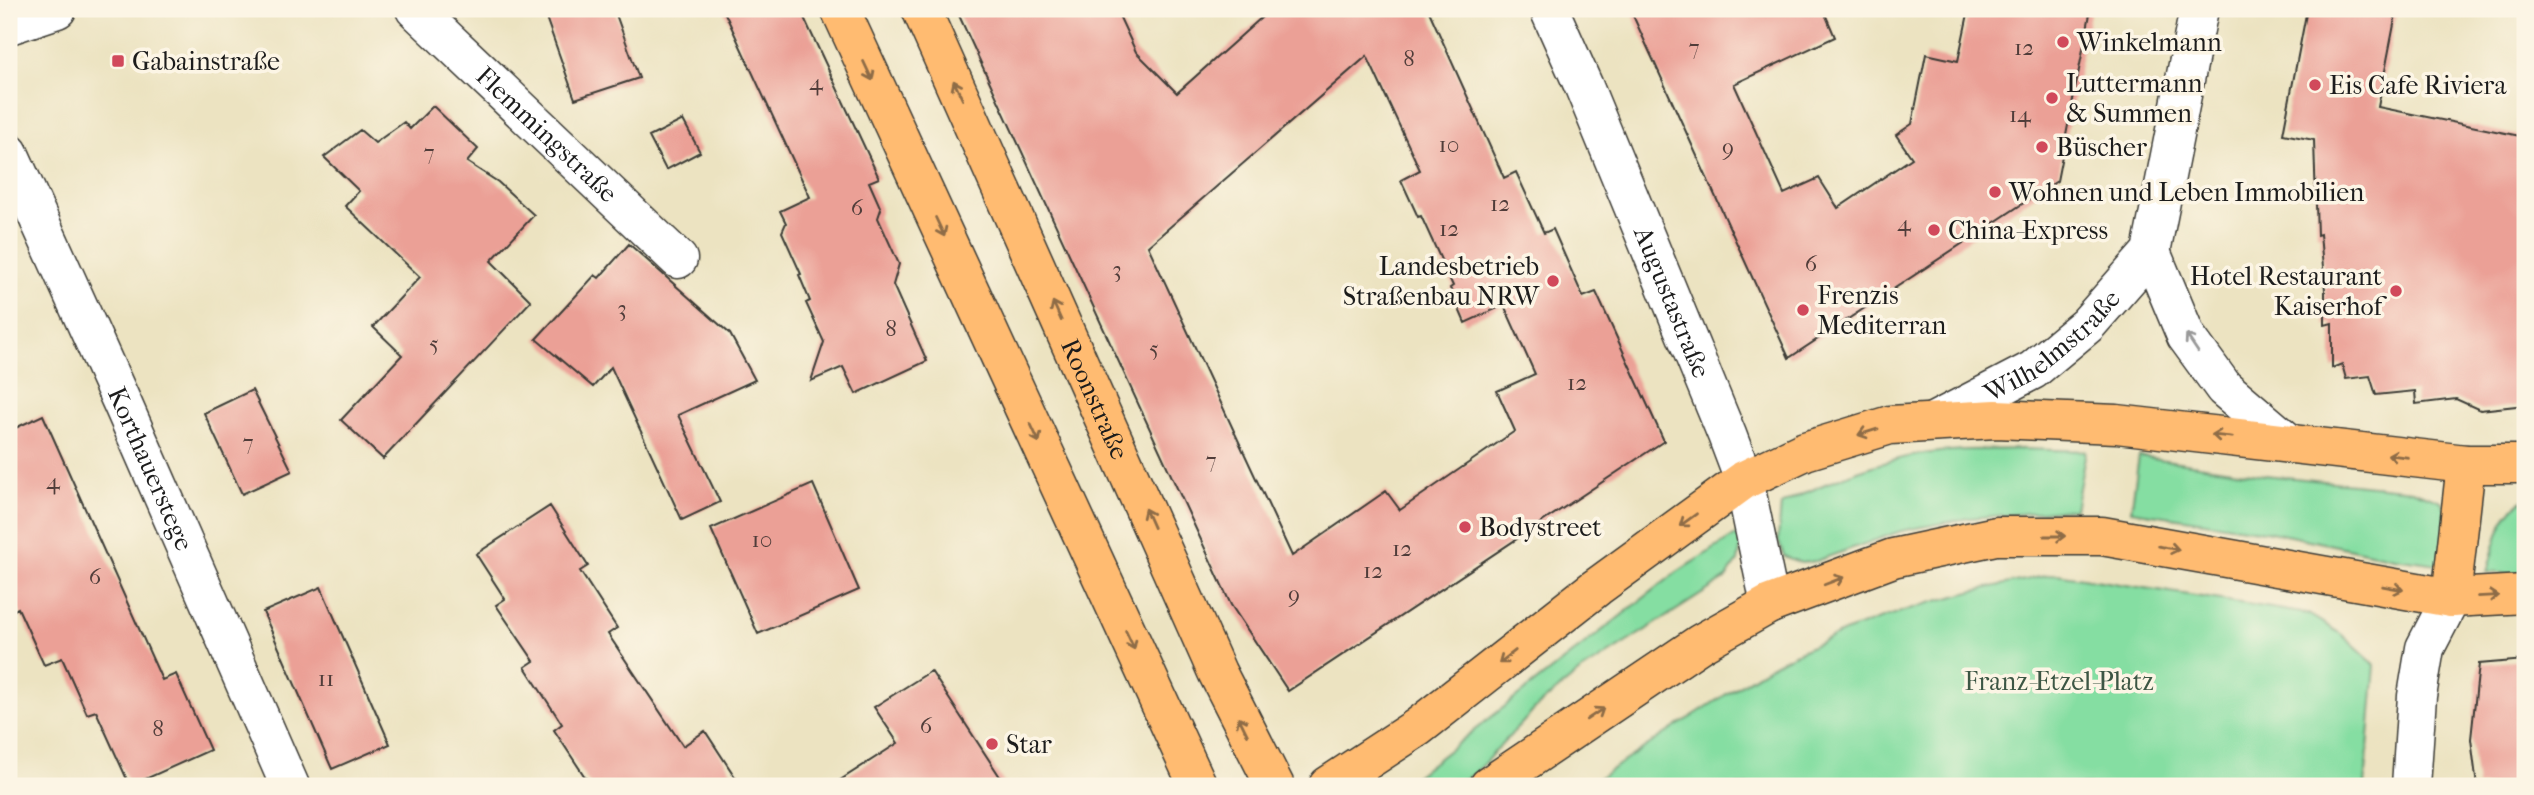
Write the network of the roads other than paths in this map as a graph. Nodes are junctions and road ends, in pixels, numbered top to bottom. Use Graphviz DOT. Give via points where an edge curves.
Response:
graph roads {
  1 [pos="58,9"];
  2 [pos="415,9"];
  3 [pos="840,9"];
  4 [pos="921,9"];
  5 [pos="1549,9"];
  6 [pos="2199,9"];
  7 [pos="9,25"];
  8 [pos="9,153"];
  9 [pos="2151,252"];
  10 [pos="678,260"];
  11 [pos="1935,421"];
  12 [pos="2290,444"];
  13 [pos="2466,464"];
  14 [pos="2525,464"];
  15 [pos="1744,480"];
  16 [pos="2525,594"];
  17 [pos="2451,598"];
  18 [pos="1770,604"];
  19 [pos="290,786"];
  20 [pos="1198,786"];
  21 [pos="1275,786"];
  22 [pos="1328,786"];
  23 [pos="1489,786"];
  24 [pos="2411,786"];
  1 -- 7 [label="street"];
  2 -- 10 [label="street, Flemmingstraße"];
  3 -- 20 [label="main road, one-way"];
  21 -- 4 [label="main road, Roonstraße, one-way" via="1217,672"];
  5 -- 15 [label="street, Augustastraße"];
  6 -- 9 [label="street"];
  8 -- 19 [label="street, Korthauerstege"];
  9 -- 11 [label="street, Wilhelmstraße" via="2087,325 2033,370"];
  12 -- 9 [label="street, one-way" via="2224,388 2186,336"];
  12 -- 11 [label="main road, one-way" via="2117,424"];
  11 -- 15 [label="main road, one-way" via="1890,425 1805,451"];
  13 -- 12 [label="main road, one-way"];
  13 -- 14 [label="main road"];
  13 -- 17 [label="main road"];
  15 -- 18 [label="street, Augustastraße"];
  15 -- 22 [label="main road, one-way" via="1418,727"];
  17 -- 16 [label="main road, one-way"];
  18 -- 17 [label="main road, one-way" via="1893,558 2009,536 2102,536"];
  17 -- 24 [label="street" via="2425,648"];
  23 -- 18 [label="main road, one-way" via="1701,643"];
}
